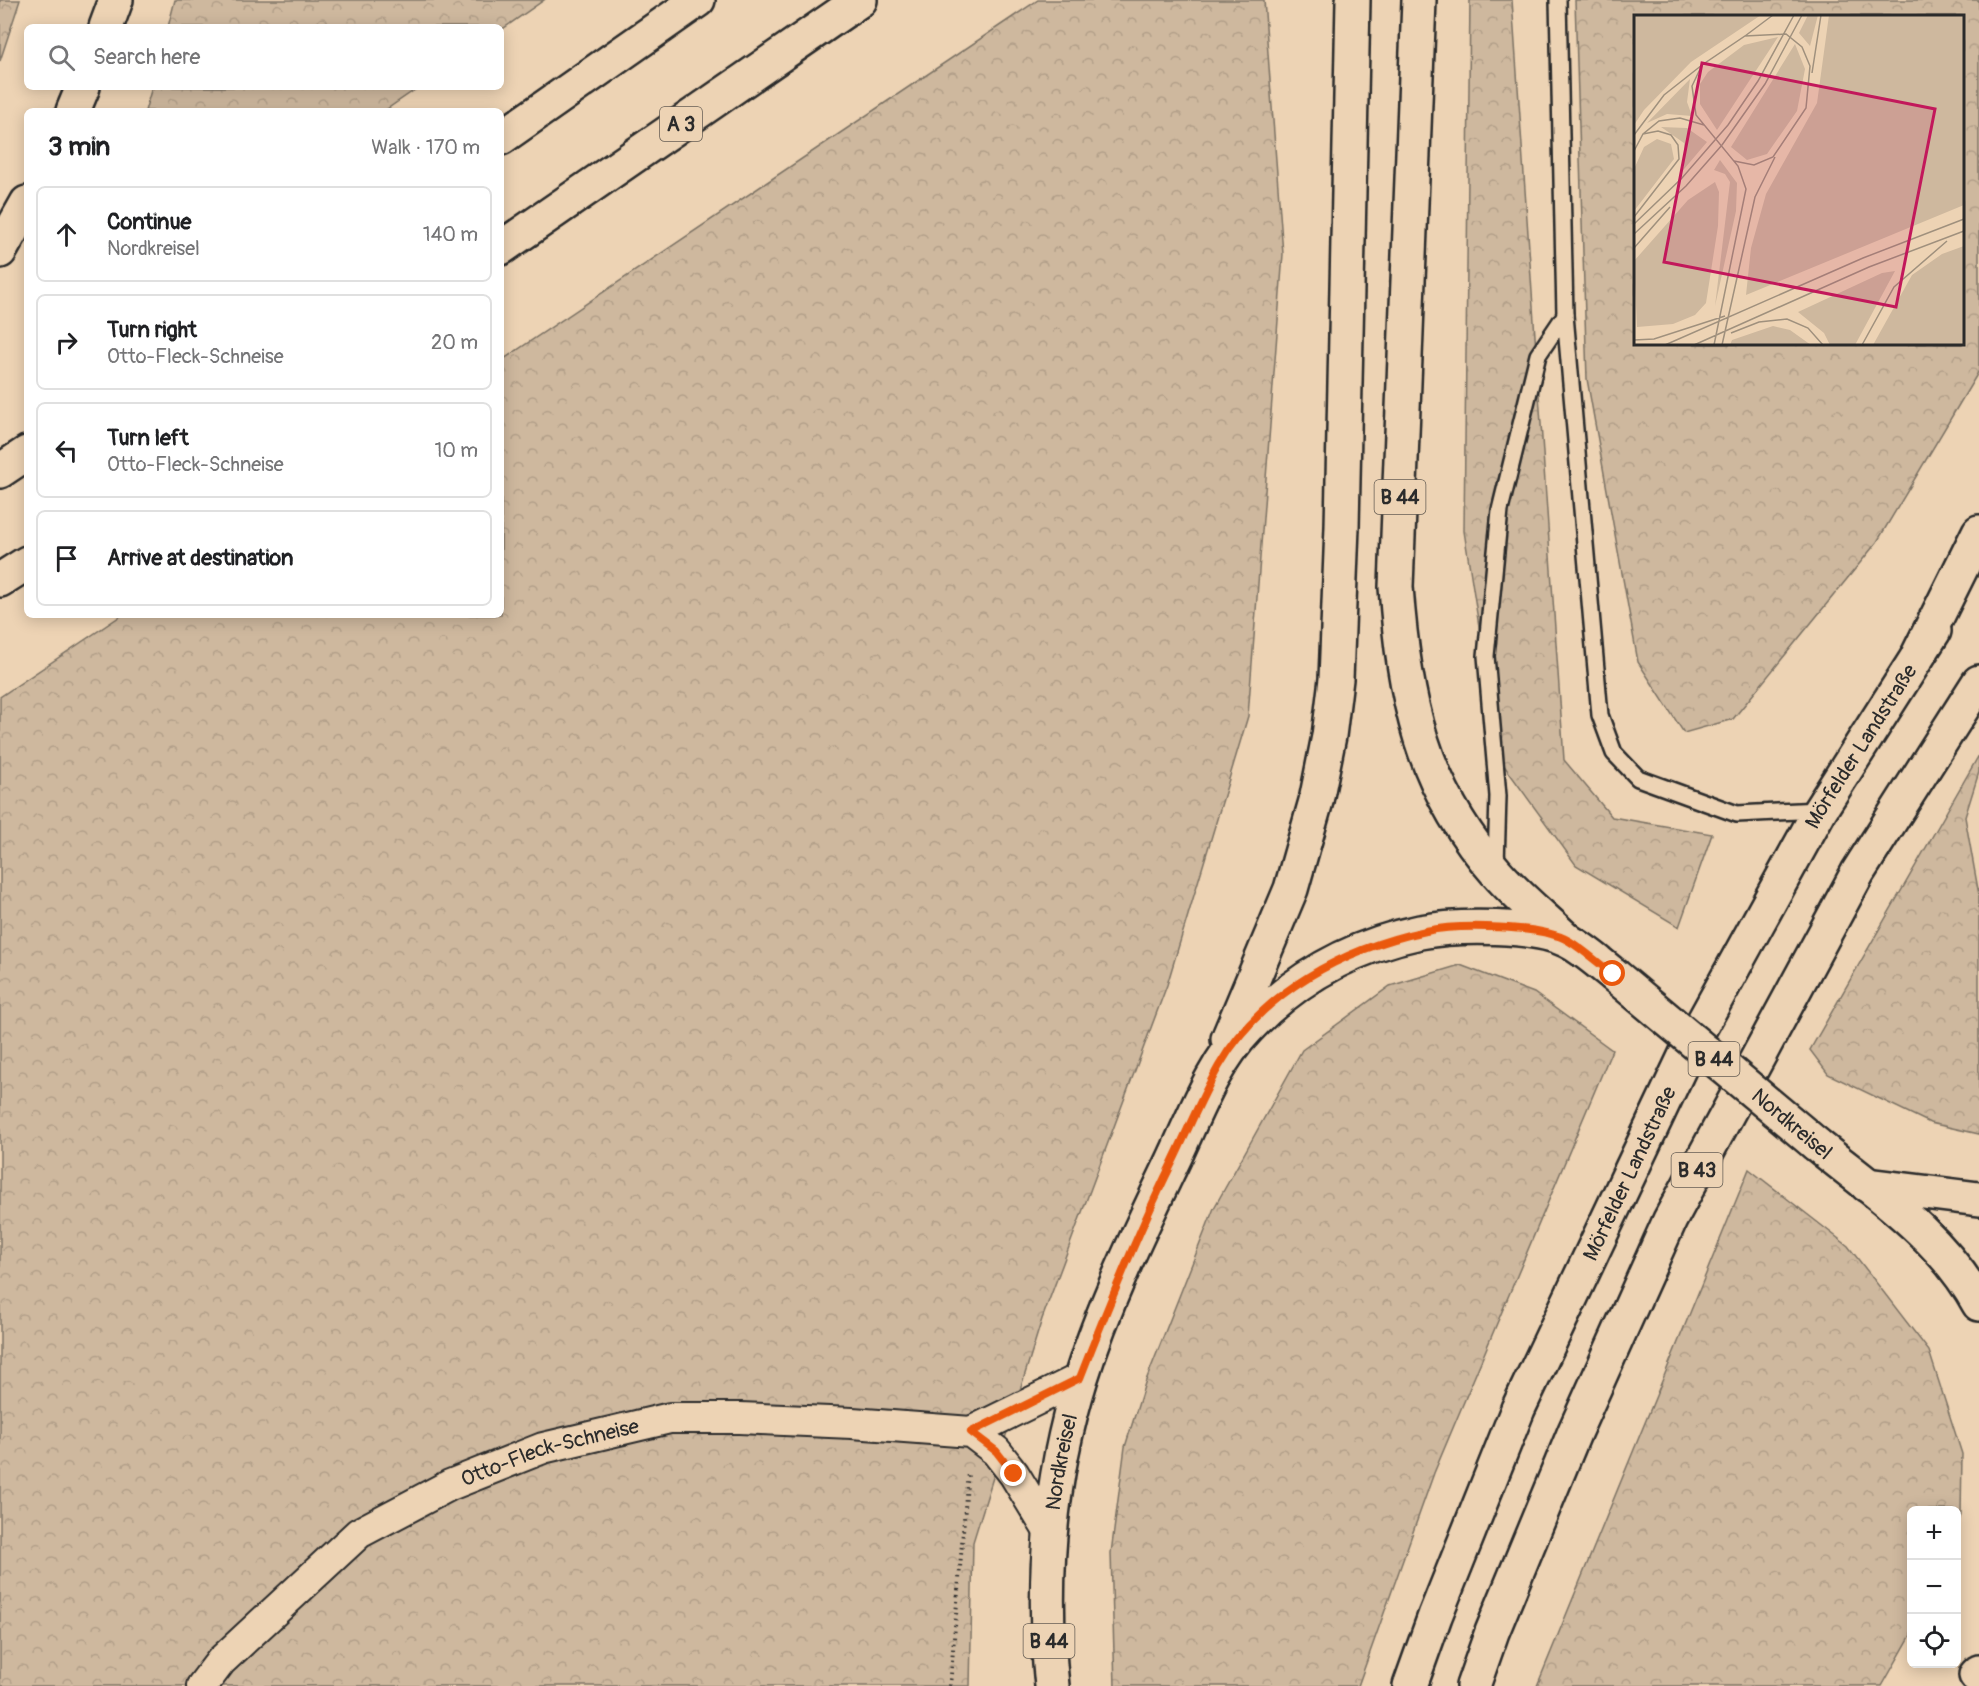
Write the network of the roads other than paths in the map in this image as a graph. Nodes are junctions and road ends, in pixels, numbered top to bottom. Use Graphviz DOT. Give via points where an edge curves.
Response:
graph roads {
  1 [pos="116,0"];
  2 [pos="698,0"];
  3 [pos="860,0"];
  4 [pos="1353,0"];
  5 [pos="1419,0"];
  6 [pos="1558,0"];
  7 [pos="107,24"];
  8 [pos="82,90"];
  9 [pos="74,108"];
  10 [pos="504,136"];
  11 [pos="24,208"];
  12 [pos="504,246"];
  13 [pos="0,251"];
  14 [pos="1565,315"];
  15 [pos="24,455"];
  16 [pos="0,471"];
  17 [pos="1979,532"];
  18 [pos="24,565"];
  19 [pos="1979,565"];
  20 [pos="0,580"];
  21 [pos="1918,655"];
  22 [pos="1979,682"];
  23 [pos="1820,810"];
  24 [pos="1496,872"];
  25 [pos="1568,940"];
  26 [pos="1219,1065"];
  27 [pos="1867,1185"];
  28 [pos="1979,1199"];
  29 [pos="1979,1304"];
  30 [pos="1080,1378"];
  31 [pos="971,1432"];
  32 [pos="1050,1533"];
  33 [pos="202,1686"];
  34 [pos="1052,1686"];
  35 [pos="1410,1686"];
  36 [pos="1473,1686"];
  1 -- 7 [label="main road"];
  2 -- 10 [label="main road"];
  3 -- 12 [label="main road, A 3"];
  4 -- 26 [label="main road, B 44" via="1342,527 1336,679 1329,736 1316,801 1291,889"];
  5 -- 24 [label="main road, B 44" via="1396,587 1401,649 1408,697 1432,774"];
  6 -- 14 [label="lane"];
  8 -- 9 [label="main road"];
  11 -- 13 [label="main road"];
  14 -- 23 [label="lane" via="1600,715 1614,753 1638,778 1737,814"];
  14 -- 24 [label="lane" via="1538,355 1500,510 1486,656 1498,795"];
  15 -- 16 [label="main road"];
  17 -- 21 [label="main road"];
  18 -- 20 [label="main road"];
  19 -- 21 [label="main road, Mörfelder Landstraße / B 43"];
  21 -- 23 [label="main road, Mörfelder Landstraße / B 43"];
  22 -- 36 [label="main road, B 43" via="1858,872 1670,1220 1575,1431"];
  23 -- 35 [label="main road, Mörfelder Landstraße / B 43" via="1689,1048 1611,1209 1518,1409"];
  24 -- 25 [label="main road, B 44"];
  25 -- 26 [label="main road, Nordkreisel / B 44" via="1525,930 1481,926 1437,928 1394,938 1313,973 1277,999"];
  25 -- 27 [label="main road, Nordkreisel / B 44, bridge"];
  26 -- 30 [label="main road, Nordkreisel / B 44" via="1153,1202"];
  27 -- 28 [label="main road"];
  27 -- 29 [label="main road, Nordkreisel / B 44" via="1907,1216 1942,1252"];
  30 -- 31 [label="street"];
  30 -- 32 [label="main road, Nordkreisel / B 44" via="1056,1483"];
  31 -- 32 [label="street" via="996,1451 1014,1474"];
  31 -- 33 [label="street, Otto-Fleck-Schneise" via="841,1422 669,1418 543,1448 450,1485 359,1533 220,1661"];
  32 -- 34 [label="main road, Nordkreisel / B 44"];
}
